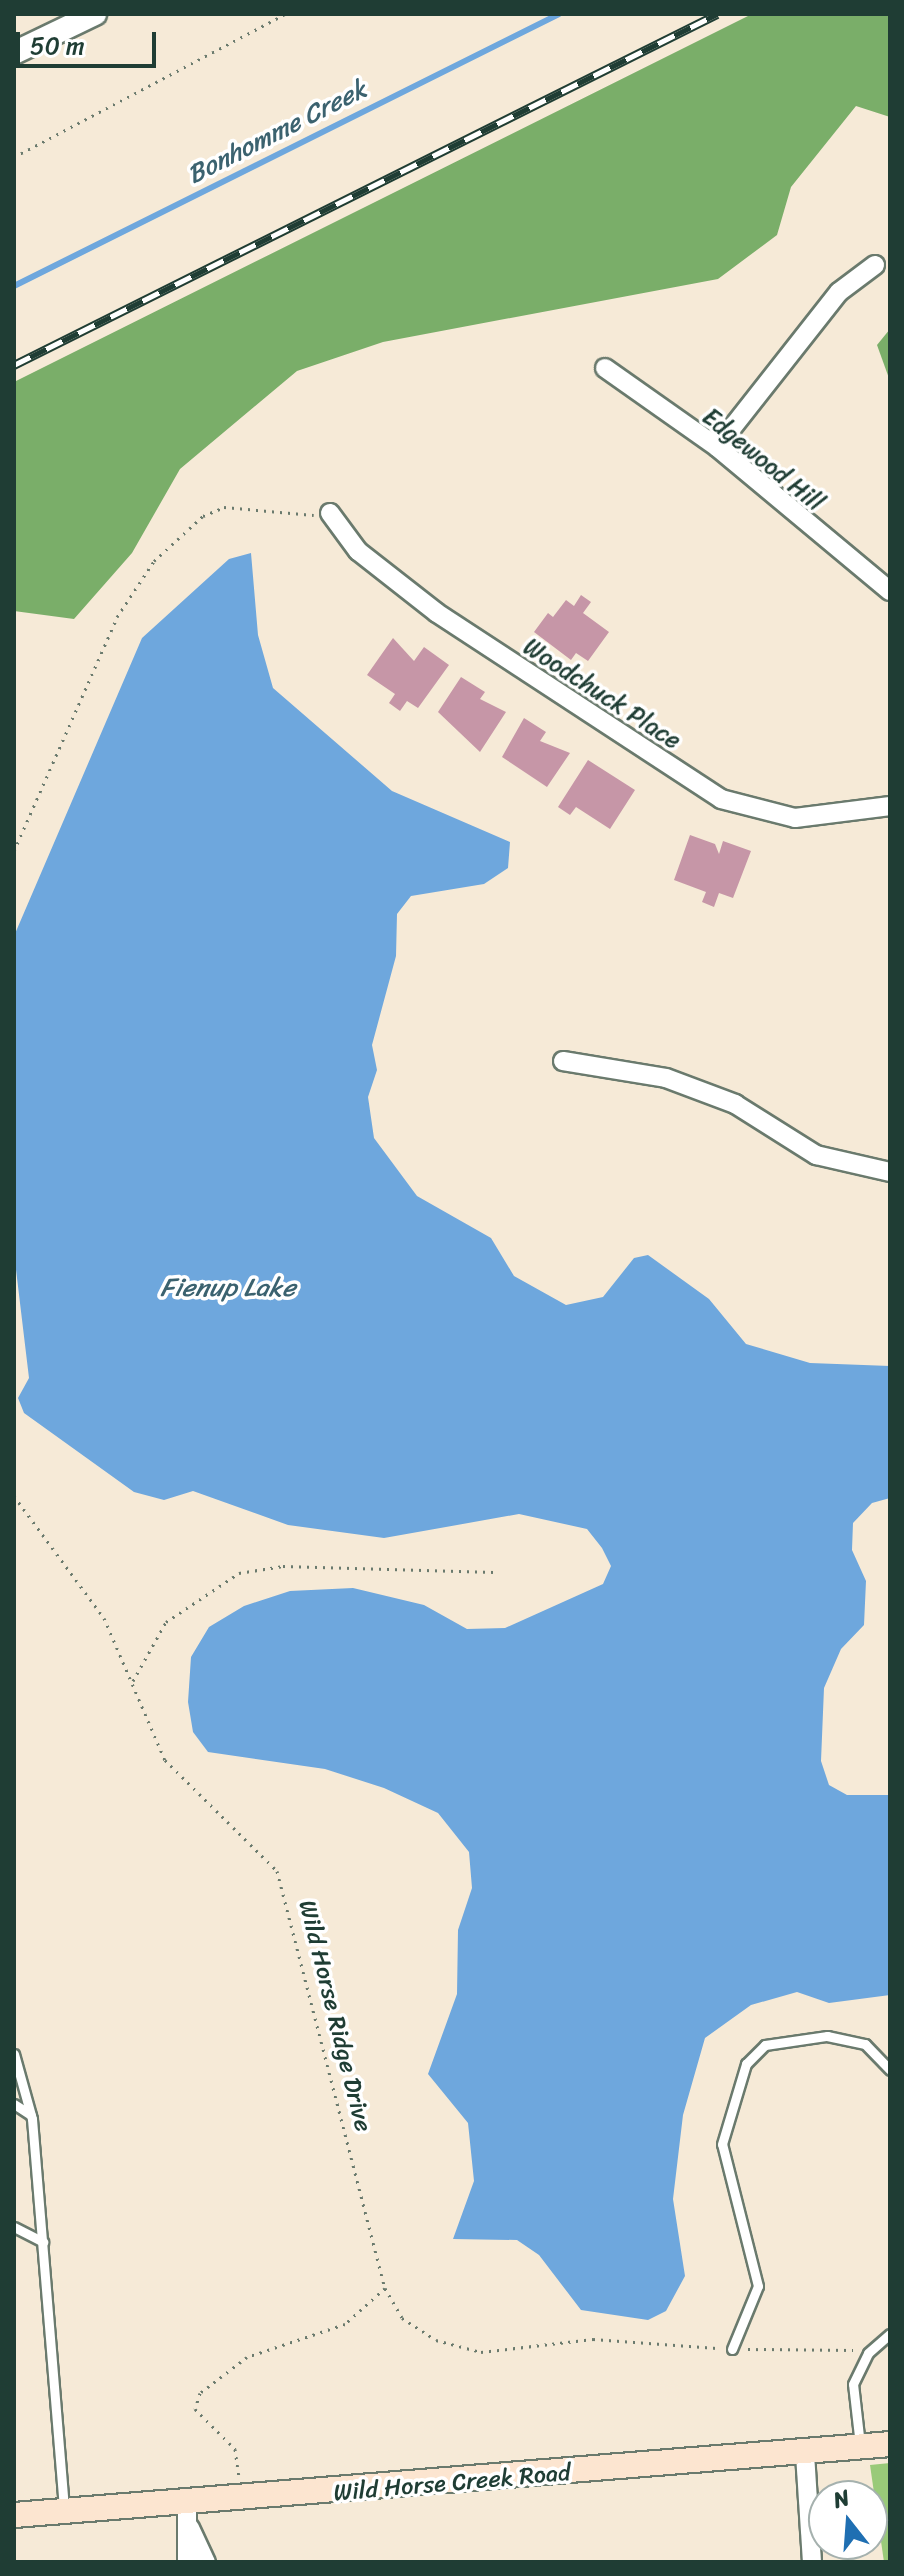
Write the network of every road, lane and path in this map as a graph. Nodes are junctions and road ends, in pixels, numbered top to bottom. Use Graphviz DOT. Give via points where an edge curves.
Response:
graph roads {
  1 [pos="95,14"];
  2 [pos="285,14"];
  3 [pos="14,53"];
  4 [pos="14,157"];
  5 [pos="875,265"];
  6 [pos="605,368"];
  7 [pos="717,447"];
  8 [pos="330,513"];
  9 [pos="890,591"];
  10 [pos="890,806"];
  11 [pos="14,851"];
  12 [pos="563,1061"];
  13 [pos="890,1172"];
  14 [pos="14,1496"];
  15 [pos="494,1572"];
  16 [pos="133,1681"];
  17 [pos="14,2054"];
  18 [pos="890,2070"];
  19 [pos="14,2104"];
  20 [pos="31,2115"];
  21 [pos="14,2227"];
  22 [pos="43,2242"];
  23 [pos="385,2288"];
  24 [pos="890,2334"];
  25 [pos="732,2349"];
  26 [pos="868,2353"];
  27 [pos="890,2444"];
  28 [pos="860,2447"];
  29 [pos="805,2454"];
  30 [pos="238,2501"];
  31 [pos="187,2502"];
  32 [pos="64,2512"];
  33 [pos="14,2515"];
  34 [pos="190,2528"];
  35 [pos="187,2562"];
  36 [pos="206,2562"];
  37 [pos="812,2562"];
  1 -- 3 [label="street"];
  2 -- 4 [label="path"];
  5 -- 7 [label="street" via="839,292"];
  6 -- 7 [label="street, Edgewood Hill"];
  7 -- 9 [label="street, Edgewood Hill"];
  8 -- 10 [label="street, Woodchuck Place" via="358,551 437,613 721,799 795,818"];
  8 -- 11 [label="path" via="287,517 224,507 203,516 154,561 117,617"];
  12 -- 13 [label="street" via="666,1078 735,1104 816,1155"];
  14 -- 16 [label="path, Wild Horse Ridge Drive" via="77,1575"];
  15 -- 16 [label="path" via="283,1566 239,1573 166,1622"];
  16 -- 23 [label="path, Wild Horse Ridge Drive" via="174,1771 277,1871"];
  17 -- 20 [label="lane"];
  18 -- 25 [label="lane" via="865,2044 827,2036 765,2045 746,2064 722,2144 758,2286"];
  19 -- 20 [label="lane"];
  20 -- 22 [label="lane"];
  21 -- 22 [label="lane"];
  22 -- 32 [label="lane"];
  23 -- 25 [label="path, Wild Horse Ridge Drive" via="402,2318 436,2340 481,2352 593,2339"];
  23 -- 30 [label="path" via="345,2324 247,2357 200,2393 201,2417 235,2449"];
  24 -- 26 [label="lane"];
  25 -- 26 [label="path, Wild Horse Ridge Drive"];
  26 -- 28 [label="lane" via="853,2384"];
  27 -- 28 [label="main road, Wild Horse Creek Road"];
  28 -- 29 [label="main road, Wild Horse Creek Road"];
  29 -- 30 [label="main road, Wild Horse Creek Road"];
  29 -- 37 [label="street"];
  30 -- 31 [label="main road, Wild Horse Creek Road"];
  31 -- 32 [label="main road, Wild Horse Creek Road"];
  31 -- 34 [label="street"];
  32 -- 33 [label="main road, Wild Horse Creek Road"];
  34 -- 35 [label="street"];
  34 -- 36 [label="street"];
}
